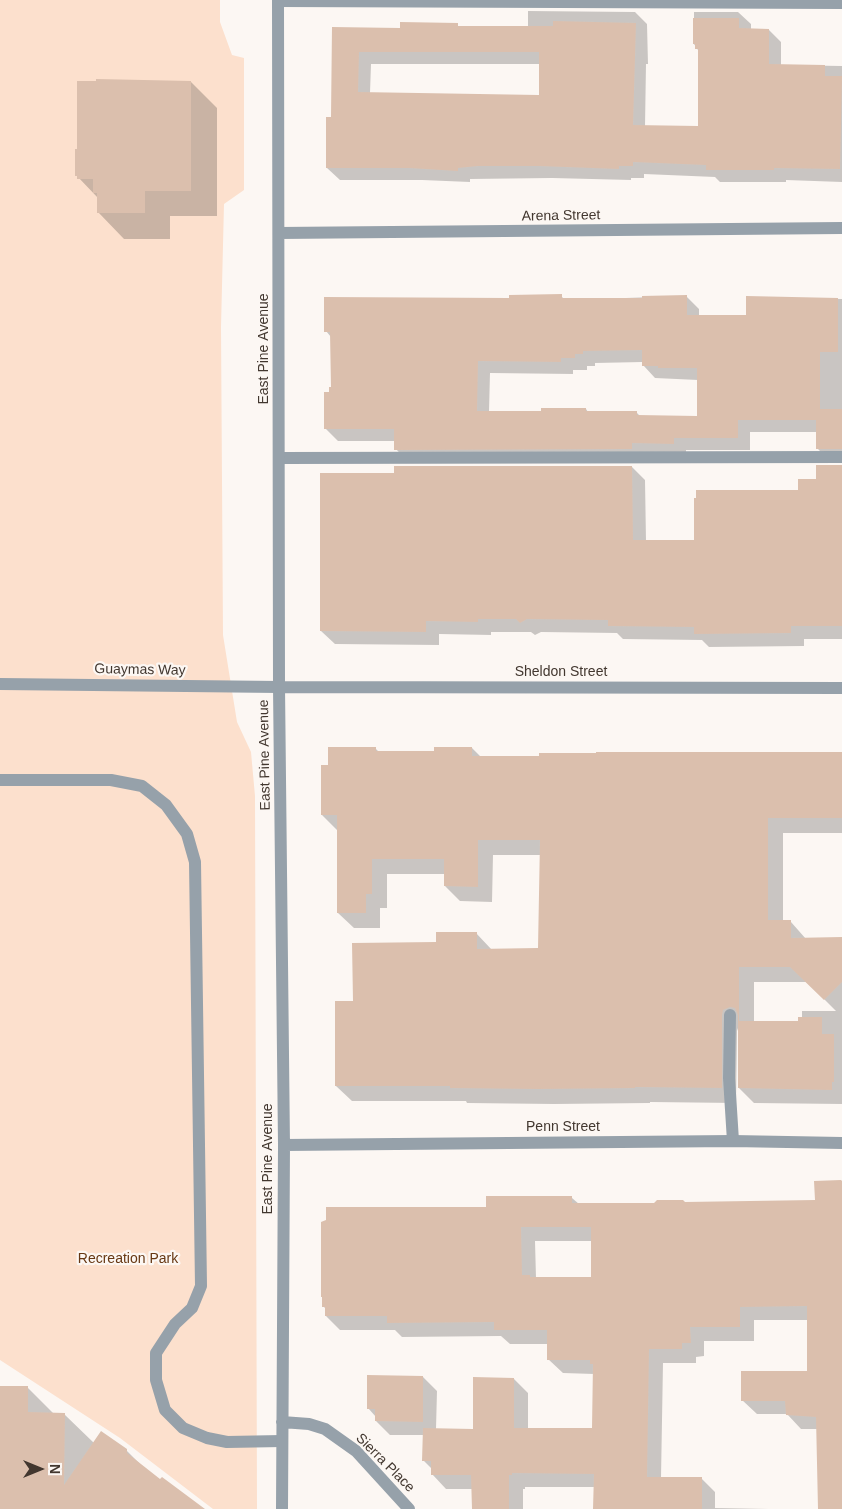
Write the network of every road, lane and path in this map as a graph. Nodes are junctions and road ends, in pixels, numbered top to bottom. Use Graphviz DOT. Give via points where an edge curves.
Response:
graph roads {
  1 [pos="278,1"];
  2 [pos="842,3"];
  3 [pos="842,228"];
  4 [pos="279,233"];
  5 [pos="842,457"];
  6 [pos="279,458"];
  7 [pos="0,684"];
  8 [pos="279,687"];
  9 [pos="842,688"];
  10 [pos="0,780"];
  11 [pos="730,1015"];
  12 [pos="733,1141"];
  13 [pos="842,1143"];
  14 [pos="284,1145"];
  15 [pos="282,1422"];
  16 [pos="282,1441"];
  17 [pos="282,1509"];
  18 [pos="409,1509"];
  1 -- 2 [label="street"];
  1 -- 4 [label="street, East Pine Avenue"];
  3 -- 4 [label="street, Arena Street"];
  4 -- 6 [label="street, East Pine Avenue"];
  5 -- 6 [label="street"];
  6 -- 8 [label="street, East Pine Avenue"];
  7 -- 8 [label="street, Guaymas Way"];
  8 -- 9 [label="street, Sheldon Street"];
  8 -- 14 [label="street, East Pine Avenue"];
  10 -- 16 [label="street" via="111,780 142,786 166,805 187,834 195,862 201,1286 192,1308 156,1353 156,1380 164,1410 182,1428 227,1442"];
  11 -- 12 [label="street"];
  12 -- 13 [label="street, Penn Street"];
  12 -- 14 [label="street, Penn Street"];
  14 -- 15 [label="street, East Pine Avenue"];
  15 -- 16 [label="street, East Pine Avenue"];
  15 -- 18 [label="street, Sierra Place" via="325,1429 356,1451"];
  16 -- 17 [label="street, East Pine Avenue"];
}
